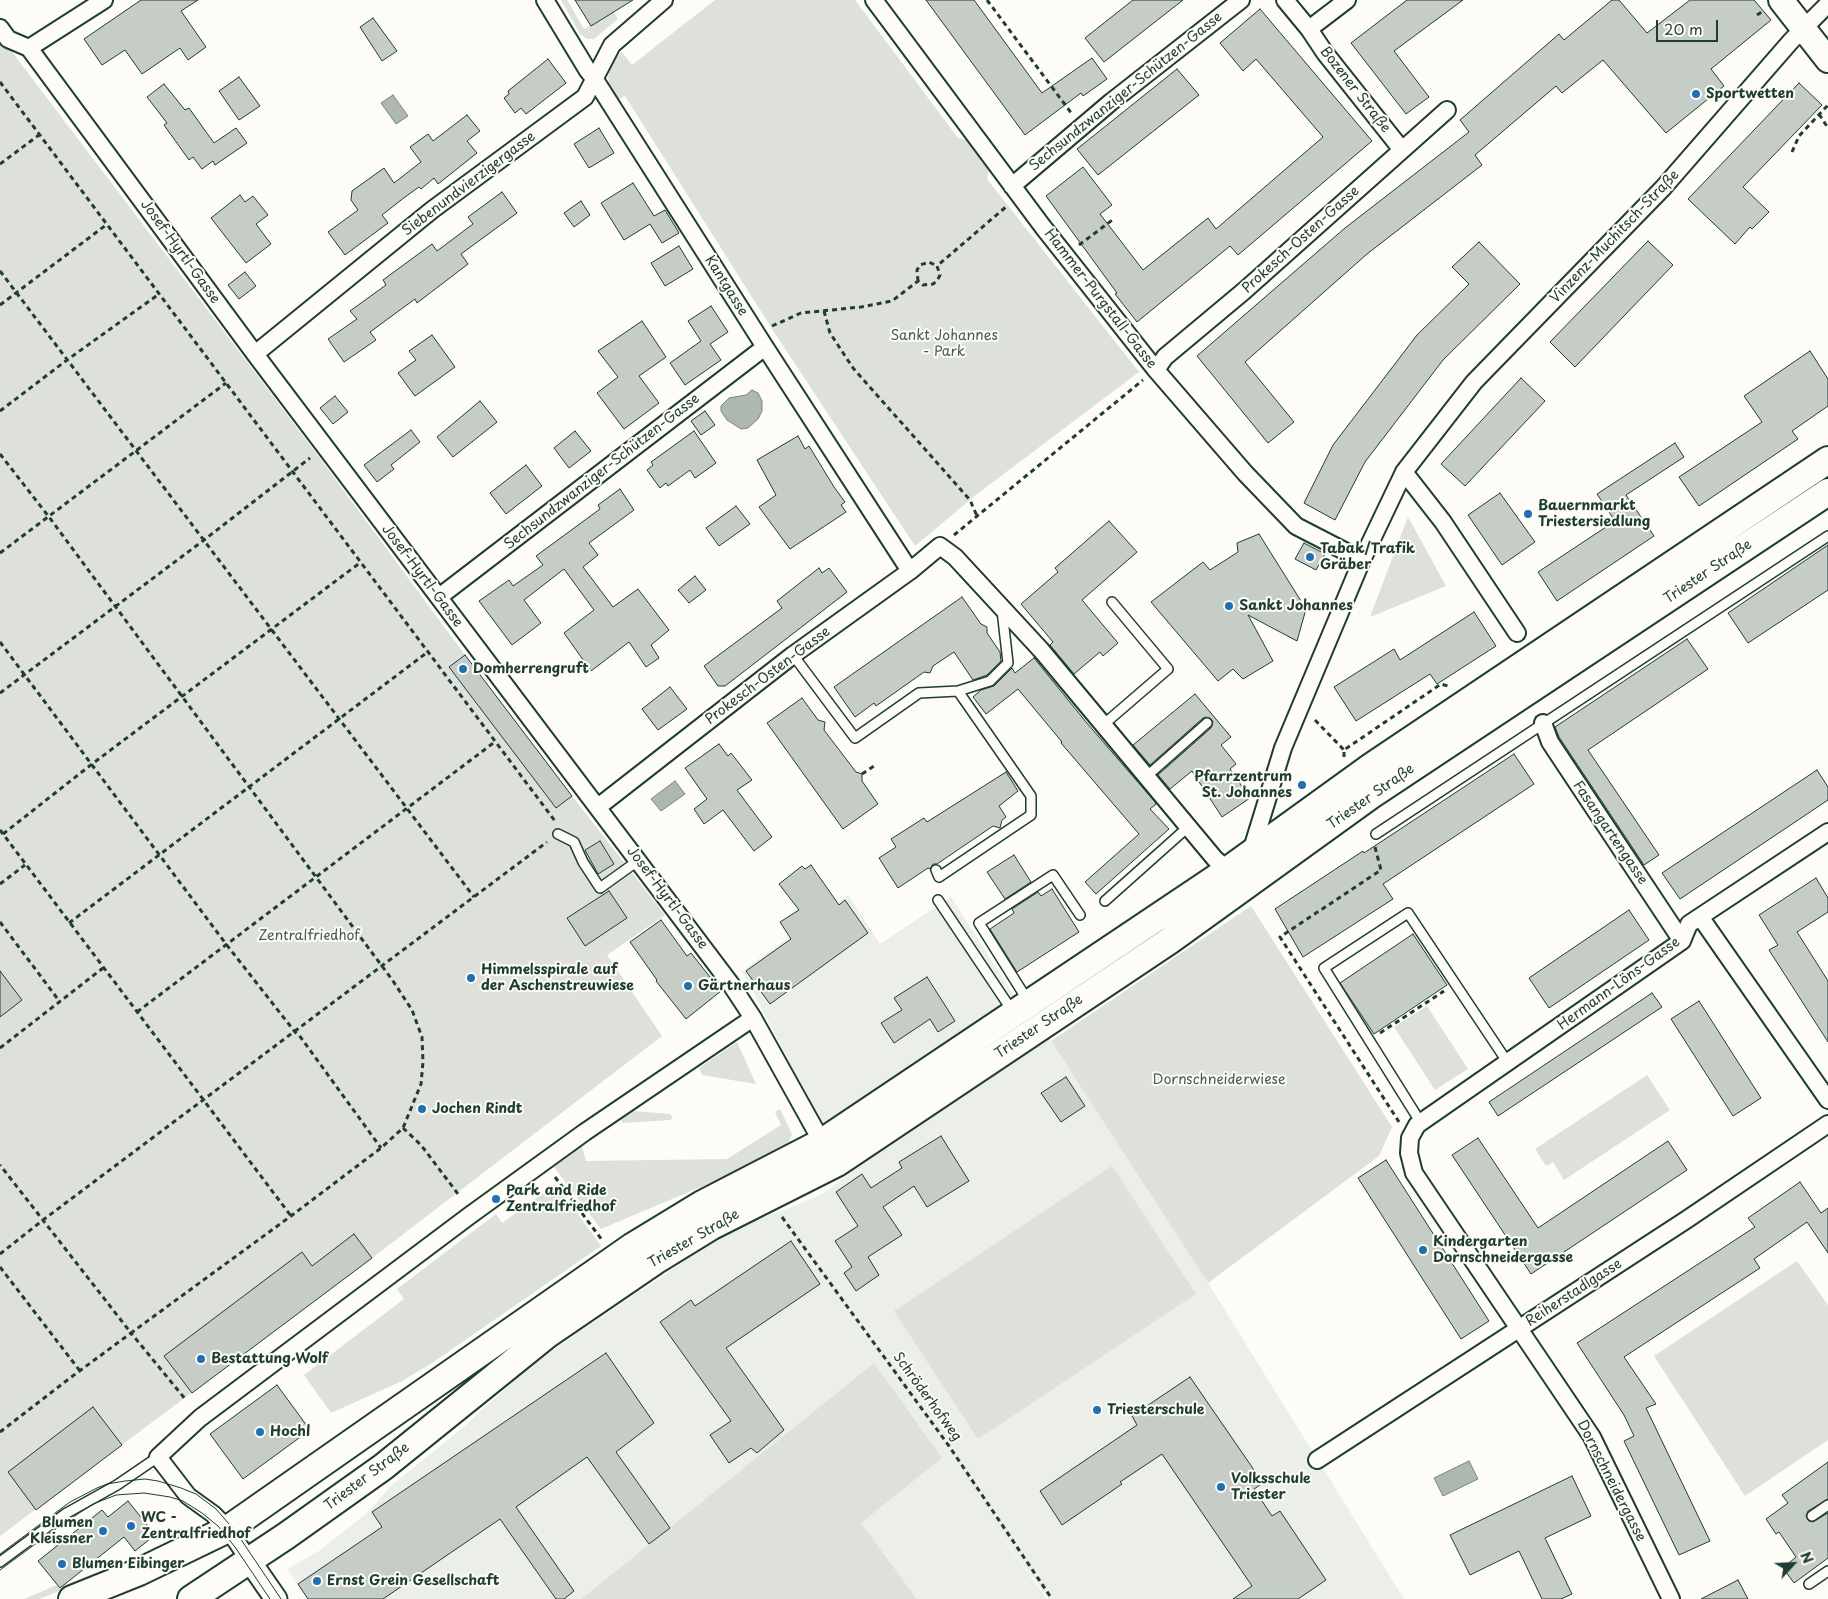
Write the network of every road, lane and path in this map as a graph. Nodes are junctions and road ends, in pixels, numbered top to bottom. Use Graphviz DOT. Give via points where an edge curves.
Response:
graph roads {
  1 [pos="104,0"];
  2 [pos="545,0"];
  3 [pos="664,0"];
  4 [pos="874,0"];
  5 [pos="987,0"];
  6 [pos="1241,0"];
  7 [pos="1285,0"];
  8 [pos="1347,0"];
  9 [pos="1828,4"];
  10 [pos="1772,6"];
  11 [pos="1757,16"];
  12 [pos="0,28"];
  13 [pos="1309,29"];
  14 [pos="1804,29"];
  15 [pos="30,48"];
  16 [pos="1828,60"];
  17 [pos="594,78"];
  18 [pos="0,82"];
  19 [pos="1828,105"];
  20 [pos="1447,110"];
  21 [pos="1818,114"];
  22 [pos="1074,117"];
  23 [pos="1828,128"];
  24 [pos="39,135"];
  25 [pos="1402,150"];
  26 [pos="1792,152"];
  27 [pos="0,164"];
  28 [pos="1012,186"];
  29 [pos="1008,205"];
  30 [pos="1115,218"];
  31 [pos="106,225"];
  32 [pos="1074,249"];
  33 [pos="937,266"];
  34 [pos="0,271"];
  35 [pos="918,281"];
  36 [pos="16,293"];
  37 [pos="160,294"];
  38 [pos="0,305"];
  39 [pos="824,311"];
  40 [pos="761,341"];
  41 [pos="255,354"];
  42 [pos="67,360"];
  43 [pos="1156,370"];
  44 [pos="226,382"];
  45 [pos="0,410"];
  46 [pos="324,446"];
  47 [pos="136,450"];
  48 [pos="0,454"];
  49 [pos="1828,460"];
  50 [pos="293,472"];
  51 [pos="1404,472"];
  52 [pos="1823,500"];
  53 [pos="977,516"];
  54 [pos="49,517"];
  55 [pos="1828,536"];
  56 [pos="204,540"];
  57 [pos="940,546"];
  58 [pos="0,553"];
  59 [pos="1362,560"];
  60 [pos="361,562"];
  61 [pos="910,570"];
  62 [pos="439,597"];
  63 [pos="1112,602"];
  64 [pos="114,607"];
  65 [pos="1002,607"];
  66 [pos="272,630"];
  67 [pos="1517,633"];
  68 [pos="0,642"];
  69 [pos="428,651"];
  70 [pos="793,655"];
  71 [pos="25,675"];
  72 [pos="1455,688"];
  73 [pos="958,691"];
  74 [pos="0,693"];
  75 [pos="182,698"];
  76 [pos="1312,716"];
  77 [pos="339,719"];
  78 [pos="1207,723"];
  79 [pos="1543,723"];
  80 [pos="1103,725"];
  81 [pos="496,741"];
  82 [pos="1344,750"];
  83 [pos="1344,759"];
  84 [pos="92,764"];
  85 [pos="874,766"];
  86 [pos="862,774"];
  87 [pos="1147,776"];
  88 [pos="249,787"];
  89 [pos="598,807"];
  90 [pos="407,809"];
  91 [pos="1188,827"];
  92 [pos="0,830"];
  93 [pos="1828,832"];
  94 [pos="3,834"];
  95 [pos="558,834"];
  96 [pos="1376,834"];
  97 [pos="1251,852"];
  98 [pos="159,853"];
  99 [pos="639,860"];
  100 [pos="25,865"];
  101 [pos="936,870"];
  102 [pos="1228,870"];
  103 [pos="316,876"];
  104 [pos="0,884"];
  105 [pos="474,897"];
  106 [pos="938,900"];
  107 [pos="1105,901"];
  108 [pos="1080,915"];
  109 [pos="1701,918"];
  110 [pos="0,922"];
  111 [pos="69,923"];
  112 [pos="1682,941"];
  113 [pos="226,944"];
  114 [pos="382,966"];
  115 [pos="104,968"];
  116 [pos="1455,984"];
  117 [pos="60,1002"];
  118 [pos="1022,1009"];
  119 [pos="137,1012"];
  120 [pos="753,1018"];
  121 [pos="295,1032"];
  122 [pos="1369,1040"];
  123 [pos="0,1048"];
  124 [pos="1508,1063"];
  125 [pos="204,1100"];
  126 [pos="1828,1100"];
  127 [pos="1421,1123"];
  128 [pos="1828,1124"];
  129 [pos="403,1128"];
  130 [pos="1410,1138"];
  131 [pos="822,1142"];
  132 [pos="381,1148"];
  133 [pos="544,1162"];
  134 [pos="0,1165"];
  135 [pos="458,1194"];
  136 [pos="779,1212"];
  137 [pos="291,1216"];
  138 [pos="43,1220"];
  139 [pos="604,1242"];
  140 [pos="0,1254"];
  141 [pos="0,1267"];
  142 [pos="1520,1328"];
  143 [pos="132,1334"];
  144 [pos="80,1371"];
  145 [pos="186,1400"];
  146 [pos="0,1432"];
  147 [pos="158,1457"];
  148 [pos="1317,1460"];
  149 [pos="1828,1505"];
  150 [pos="1812,1516"];
  151 [pos="228,1529"];
  152 [pos="249,1560"];
  153 [pos="0,1562"];
  154 [pos="1828,1571"];
  155 [pos="1809,1584"];
  156 [pos="72,1599"];
  157 [pos="191,1599"];
  158 [pos="276,1599"];
  159 [pos="1052,1599"];
  160 [pos="1671,1599"];
  1 -- 15 [label="street"];
  2 -- 17 [label="street, Kantgasse"];
  3 -- 17 [label="street, Siebenundvierzigergasse" via="612,45"];
  4 -- 28 [label="street, Hammer-Purgstall-Gasse"];
  5 -- 22 [label="path"];
  6 -- 28 [label="street, Sechsundzwanziger-Schützen-Gasse" via="1111,102"];
  7 -- 13 [label="street"];
  8 -- 13 [label="street"];
  9 -- 14 [label="street, Vinzenz-Muchitsch-Straße"];
  10 -- 11 [label="path"];
  10 -- 14 [label="main road"];
  12 -- 15 [label="street, Josef-Hyrtl-Gasse" via="8,39"];
  13 -- 25 [label="street, Bozener Straße"];
  14 -- 16 [label="main road"];
  14 -- 51 [label="street, Vinzenz-Muchitsch-Straße" via="1663,188 1474,382"];
  15 -- 41 [label="street, Josef-Hyrtl-Gasse"];
  17 -- 40 [label="street, Kantgasse"];
  17 -- 41 [label="street, Siebenundvierzigergasse" via="585,97 432,210"];
  18 -- 24 [label="path"];
  19 -- 21 [label="path"];
  20 -- 25 [label="street, Prokesch-Osten-Gasse"];
  21 -- 23 [label="path"];
  21 -- 26 [label="path" via="1799,136"];
  24 -- 27 [label="path"];
  24 -- 31 [label="path"];
  25 -- 43 [label="street, Prokesch-Osten-Gasse" via="1244,292 1165,357"];
  28 -- 43 [label="street, Hammer-Purgstall-Gasse"];
  29 -- 33 [label="path"];
  30 -- 32 [label="path"];
  31 -- 36 [label="path"];
  31 -- 37 [label="path"];
  33 -- 35 [label="path" via="929,262 920,265"];
  33 -- 35 [label="path" via="938,281 933,284"];
  34 -- 36 [label="path"];
  35 -- 39 [label="path" via="892,302"];
  36 -- 38 [label="path"];
  36 -- 42 [label="path"];
  37 -- 42 [label="path"];
  37 -- 44 [label="path"];
  39 -- 40 [label="path" via="801,313 774,325"];
  39 -- 53 [label="path" via="830,333 853,368 970,500"];
  40 -- 61 [label="street, Kantgasse"];
  40 -- 62 [label="street, Sechsundzwanziger-Schützen-Gasse"];
  41 -- 46 [label="street, Josef-Hyrtl-Gasse"];
  42 -- 45 [label="path"];
  42 -- 47 [label="path"];
  43 -- 53 [label="path"];
  43 -- 59 [label="street, Hammer-Purgstall-Gasse" via="1245,473 1296,526"];
  44 -- 47 [label="path"];
  44 -- 50 [label="path"];
  46 -- 50 [label="path"];
  46 -- 62 [label="street, Josef-Hyrtl-Gasse"];
  47 -- 54 [label="path"];
  47 -- 56 [label="path"];
  48 -- 54 [label="path"];
  49 -- 97 [label="main road, Triester Straße" via="1388,754"];
  50 -- 56 [label="path"];
  50 -- 60 [label="path"];
  51 -- 59 [label="street, Vinzenz-Muchitsch-Straße"];
  51 -- 67 [label="street" via="1444,522"];
  52 -- 152 [label="main road, Triester Straße" via="1370,796 1169,940 836,1163 712,1226 655,1261 548,1334 383,1467"];
  53 -- 57 [label="path"];
  54 -- 58 [label="path"];
  54 -- 64 [label="path"];
  55 -- 79 [label="lane"];
  56 -- 64 [label="path"];
  56 -- 66 [label="path"];
  57 -- 61 [label="street, Prokesch-Osten-Gasse"];
  57 -- 65 [label="street" via="955,557"];
  59 -- 97 [label="street, Vinzenz-Muchitsch-Straße" via="1283,748"];
  60 -- 66 [label="path"];
  60 -- 69 [label="path"];
  61 -- 70 [label="street, Prokesch-Osten-Gasse"];
  62 -- 89 [label="street, Josef-Hyrtl-Gasse"];
  63 -- 80 [label="lane" via="1168,669"];
  64 -- 71 [label="path"];
  64 -- 75 [label="path"];
  65 -- 73 [label="lane" via="1008,663 990,681"];
  65 -- 80 [label="street"];
  66 -- 75 [label="path"];
  66 -- 77 [label="path"];
  68 -- 71 [label="path"];
  69 -- 77 [label="path"];
  69 -- 81 [label="path"];
  70 -- 73 [label="lane" via="855,738 919,693"];
  70 -- 89 [label="street, Prokesch-Osten-Gasse"];
  71 -- 74 [label="path"];
  71 -- 84 [label="path"];
  72 -- 82 [label="path" via="1441,684"];
  73 -- 101 [label="lane" via="1032,796 1031,815 939,877"];
  75 -- 84 [label="path"];
  75 -- 88 [label="path"];
  76 -- 82 [label="path"];
  77 -- 88 [label="path"];
  77 -- 90 [label="path"];
  78 -- 87 [label="lane"];
  79 -- 96 [label="lane"];
  79 -- 112 [label="street, Fasangartengasse" via="1550,742"];
  80 -- 87 [label="street"];
  81 -- 90 [label="path"];
  81 -- 95 [label="path" via="560,828"];
  82 -- 83 [label="path"];
  84 -- 94 [label="path"];
  84 -- 98 [label="path"];
  85 -- 86 [label="path"];
  87 -- 91 [label="street"];
  88 -- 98 [label="path"];
  88 -- 103 [label="path"];
  89 -- 99 [label="street, Josef-Hyrtl-Gasse"];
  90 -- 103 [label="path"];
  90 -- 105 [label="path"];
  91 -- 102 [label="street" via="1215,860"];
  91 -- 107 [label="lane"];
  92 -- 94 [label="path"];
  93 -- 109 [label="street, Hermann-Löns-Gasse"];
  94 -- 100 [label="path"];
  95 -- 99 [label="lane" via="574,842 600,888"];
  95 -- 105 [label="path"];
  97 -- 102 [label="main road, Triester Straße"];
  98 -- 111 [label="path"];
  98 -- 113 [label="path"];
  99 -- 120 [label="street, Josef-Hyrtl-Gasse"];
  100 -- 104 [label="path"];
  100 -- 111 [label="path"];
  102 -- 118 [label="main road, Triester Straße"];
  103 -- 113 [label="path"];
  103 -- 114 [label="path"];
  105 -- 114 [label="path"];
  106 -- 118 [label="lane"];
  108 -- 118 [label="lane" via="1053,875 978,923"];
  109 -- 112 [label="street, Hermann-Löns-Gasse" via="1689,924"];
  109 -- 126 [label="street"];
  110 -- 117 [label="path"];
  111 -- 115 [label="path"];
  112 -- 124 [label="street, Hermann-Löns-Gasse"];
  113 -- 119 [label="path"];
  113 -- 121 [label="path"];
  114 -- 121 [label="path"];
  114 -- 129 [label="path" via="412,1010 422,1037 421,1084"];
  115 -- 117 [label="path"];
  115 -- 119 [label="path"];
  116 -- 122 [label="path"];
  116 -- 122 [label="lane" via="1408,913 1324,968"];
  116 -- 124 [label="lane"];
  117 -- 123 [label="path"];
  118 -- 131 [label="main road, Triester Straße"];
  119 -- 125 [label="path"];
  120 -- 131 [label="street, Josef-Hyrtl-Gasse"];
  120 -- 133 [label="street"];
  121 -- 125 [label="path"];
  121 -- 132 [label="path"];
  122 -- 127 [label="lane"];
  124 -- 127 [label="street, Hermann-Löns-Gasse"];
  125 -- 137 [label="path"];
  125 -- 138 [label="path"];
  127 -- 130 [label="street, Hermann-Löns-Gasse"];
  128 -- 142 [label="street, Reiherstadlgasse"];
  129 -- 132 [label="path"];
  129 -- 135 [label="path" via="421,1145"];
  130 -- 142 [label="street, Dornschneidergasse" via="1408,1153 1414,1173"];
  131 -- 151 [label="main road, Triester Straße" via="702,1204 639,1242"];
  132 -- 137 [label="path"];
  133 -- 139 [label="path"];
  133 -- 147 [label="street" via="200,1418"];
  134 -- 138 [label="path"];
  136 -- 159 [label="path, Schröderhofweg" via="948,1446"];
  137 -- 143 [label="path"];
  138 -- 140 [label="path"];
  138 -- 143 [label="path"];
  141 -- 144 [label="path"];
  142 -- 148 [label="street, Reiherstadlgasse"];
  142 -- 160 [label="street, Dornschneidergasse" via="1592,1437"];
  143 -- 144 [label="path"];
  143 -- 145 [label="path"];
  144 -- 146 [label="path"];
  147 -- 151 [label="street" via="188,1496"];
  147 -- 153 [label="lane" via="118,1485 65,1514"];
  149 -- 150 [label="lane"];
  151 -- 152 [label="street"];
  151 -- 156 [label="main road, Triester Straße" via="139,1572"];
  152 -- 157 [label="main road, Triester Straße"];
  152 -- 158 [label="street"];
  154 -- 155 [label="lane"];
}
